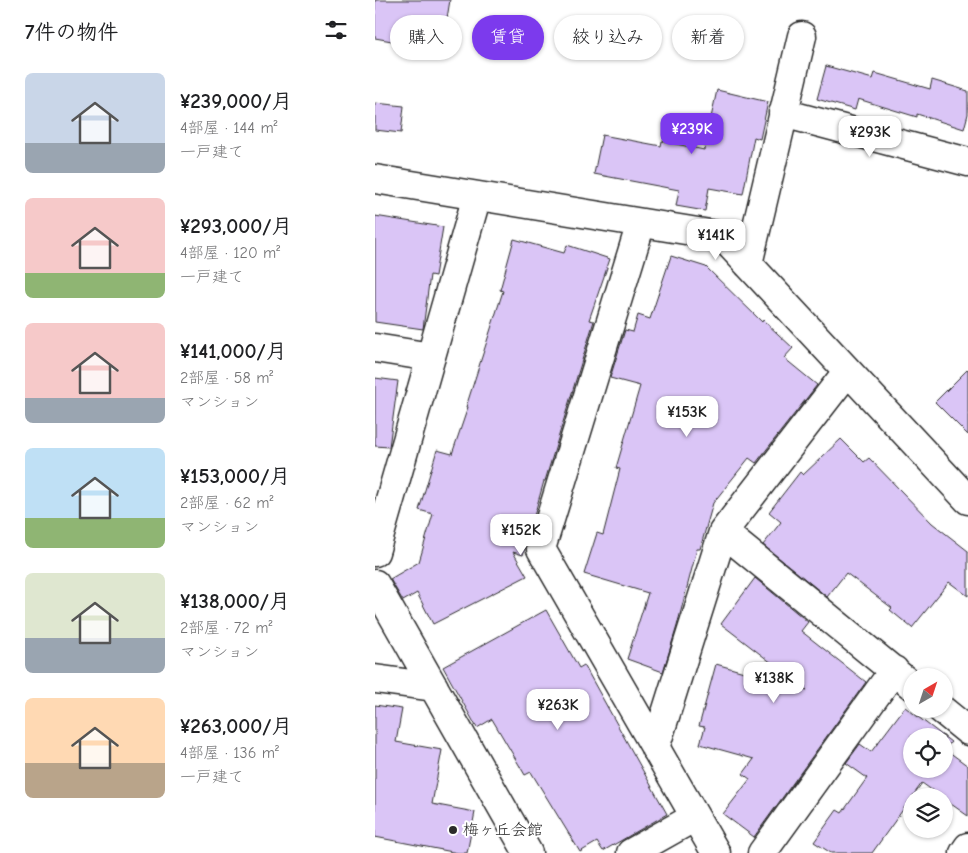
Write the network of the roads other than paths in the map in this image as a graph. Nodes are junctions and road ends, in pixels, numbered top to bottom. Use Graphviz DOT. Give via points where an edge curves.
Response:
graph roads {
  1 [pos="802,36"];
  2 [pos="783,113"];
  3 [pos="968,162"];
  4 [pos="375,179"];
  5 [pos="477,196"];
  6 [pos="641,223"];
  7 [pos="748,264"];
  8 [pos="375,348"];
  9 [pos="431,357"];
  10 [pos="847,372"];
  11 [pos="968,500"];
  12 [pos="380,514"];
  13 [pos="723,532"];
  14 [pos="375,552"];
  15 [pos="375,584"];
  16 [pos="375,678"];
  17 [pos="903,678"];
  18 [pos="434,687"];
  19 [pos="953,718"];
  20 [pos="968,730"];
  21 [pos="655,748"];
  22 [pos="695,817"];
  23 [pos="968,847"];
  24 [pos="529,853"];
  25 [pos="631,853"];
  26 [pos="716,853"];
  27 [pos="762,853"];
  28 [pos="964,853"];
  1 -- 2 [label="street"];
  2 -- 3 [label="street"];
  2 -- 7 [label="street"];
  4 -- 5 [label="street"];
  5 -- 6 [label="street"];
  5 -- 9 [label="street"];
  6 -- 7 [label="street" via="722,236"];
  6 -- 21 [label="street" via="541,549"];
  7 -- 10 [label="street"];
  8 -- 9 [label="street"];
  9 -- 12 [label="street"];
  10 -- 11 [label="street"];
  10 -- 13 [label="street"];
  12 -- 14 [label="street"];
  13 -- 17 [label="street"];
  13 -- 21 [label="street"];
  15 -- 18 [label="street"];
  16 -- 18 [label="street"];
  17 -- 27 [label="street"];
  18 -- 24 [label="street"];
  19 -- 20 [label="street"];
  21 -- 22 [label="street"];
  22 -- 25 [label="street"];
  22 -- 26 [label="street"];
  23 -- 28 [label="street"];
}
